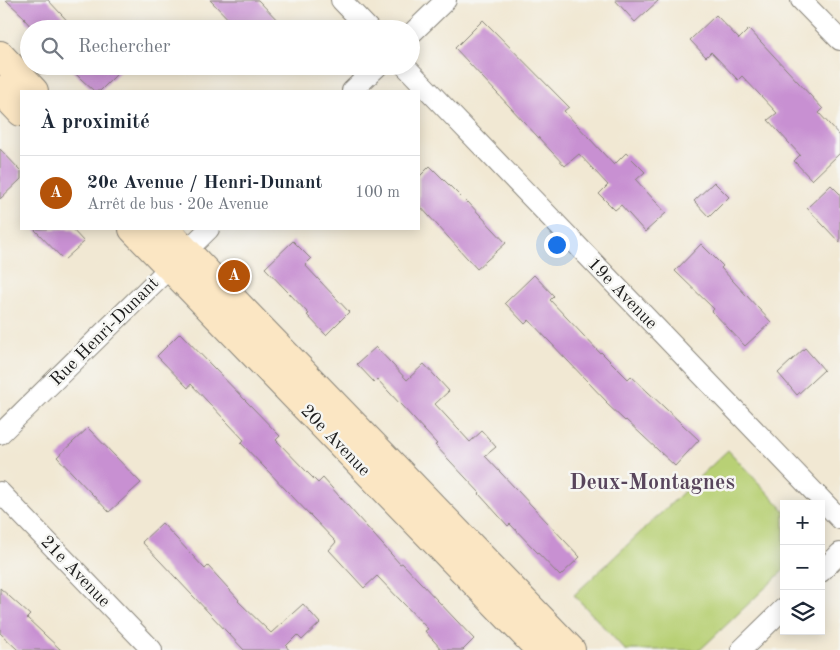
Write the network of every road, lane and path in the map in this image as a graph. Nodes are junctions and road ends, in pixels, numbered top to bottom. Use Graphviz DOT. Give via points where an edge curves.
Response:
graph roads {
  1 [pos="341,0"];
  2 [pos="446,0"];
  3 [pos="802,0"];
  4 [pos="360,20"];
  5 [pos="420,25"];
  6 [pos="840,40"];
  7 [pos="0,55"];
  8 [pos="369,75"];
  9 [pos="414,75"];
  10 [pos="0,90"];
  11 [pos="33,90"];
  12 [pos="353,90"];
  13 [pos="20,111"];
  14 [pos="134,230"];
  15 [pos="164,230"];
  16 [pos="208,230"];
  17 [pos="178,260"];
  18 [pos="0,434"];
  19 [pos="0,492"];
  20 [pos="840,520"];
  21 [pos="840,553"];
  22 [pos="825,568"];
  23 [pos="780,612"];
  24 [pos="152,650"];
  25 [pos="540,650"];
  26 [pos="571,650"];
  27 [pos="740,650"];
  1 -- 4 [label="street"];
  2 -- 5 [label="street"];
  3 -- 6 [label="street"];
  7 -- 11 [label="street"];
  8 -- 12 [label="street"];
  9 -- 20 [label="street, 19e Avenue"];
  10 -- 13 [label="street"];
  14 -- 17 [label="street, 20e Avenue"];
  15 -- 17 [label="street, 20e Avenue"];
  16 -- 17 [label="street, Rue Henri-Dunant"];
  17 -- 18 [label="street, Rue Henri-Dunant"];
  17 -- 25 [label="street, 20e Avenue"];
  17 -- 26 [label="street, 20e Avenue"];
  19 -- 24 [label="street, 21e Avenue"];
  21 -- 22 [label="street"];
  23 -- 27 [label="street"];
}
